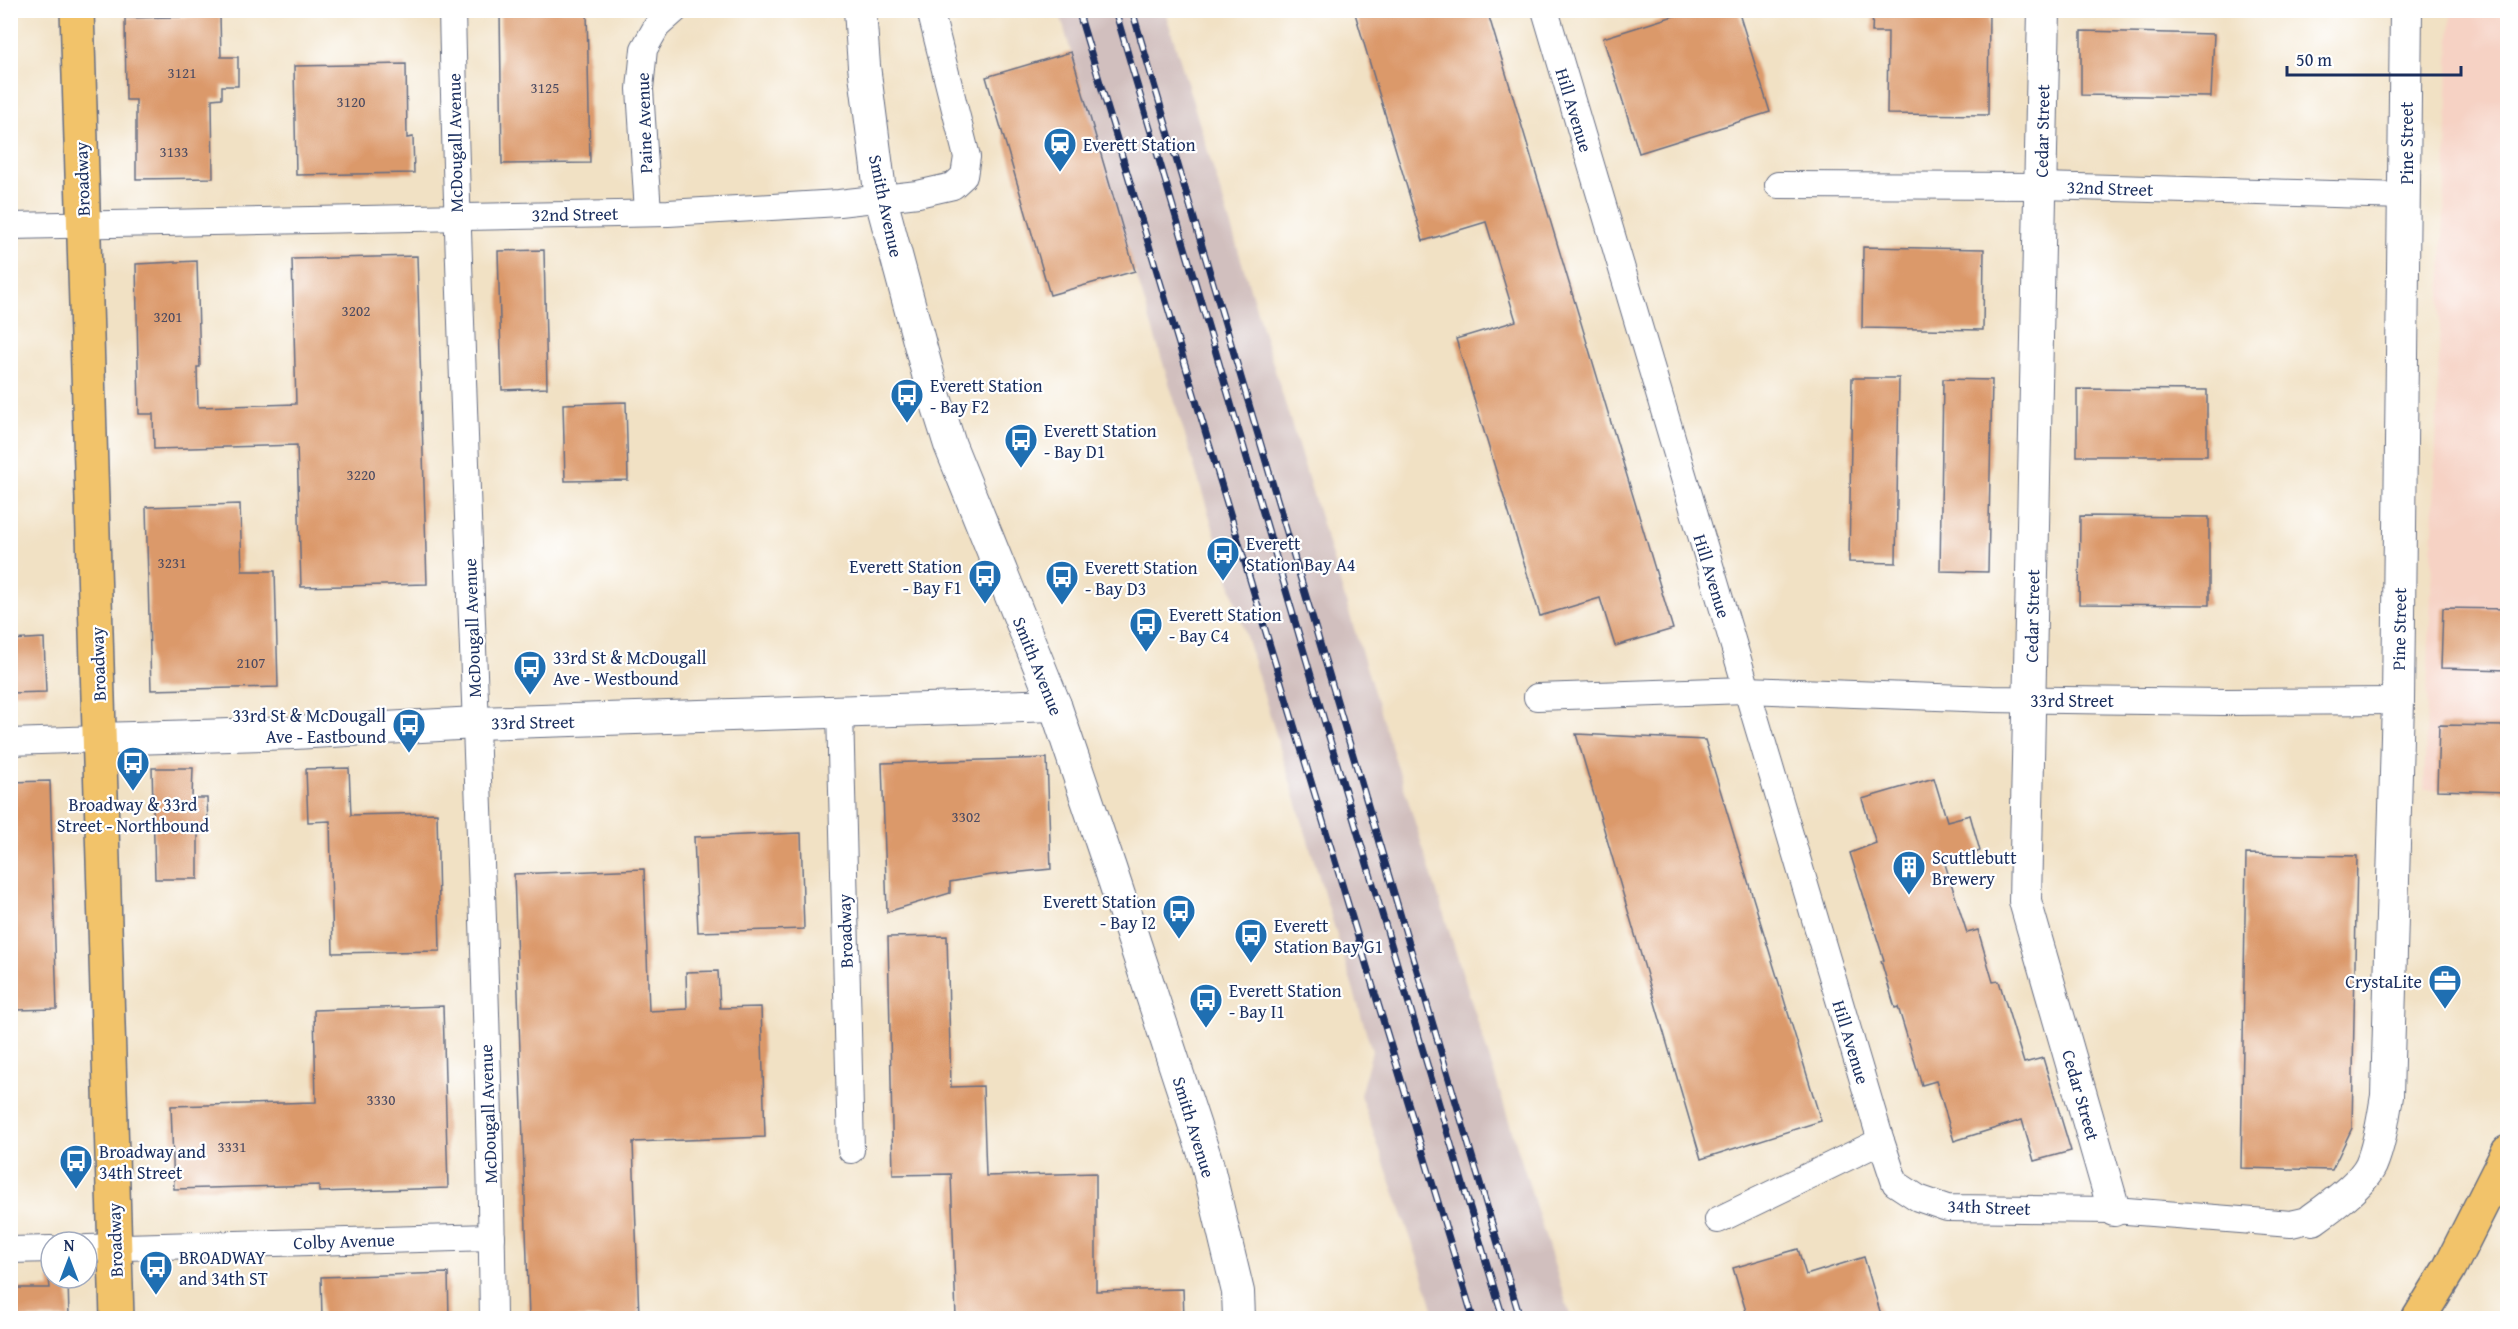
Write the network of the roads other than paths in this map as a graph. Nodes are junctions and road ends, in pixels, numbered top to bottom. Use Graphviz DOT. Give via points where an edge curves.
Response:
graph roads {
  1 [pos="77,10"];
  2 [pos="452,10"];
  3 [pos="675,10"];
  4 [pos="860,10"];
  5 [pos="930,10"];
  6 [pos="1545,10"];
  7 [pos="2044,10"];
  8 [pos="2406,10"];
  9 [pos="1778,185"];
  10 [pos="2041,186"];
  11 [pos="2406,196"];
  12 [pos="881,199"];
  13 [pos="648,212"];
  14 [pos="457,217"];
  15 [pos="83,224"];
  16 [pos="10,226"];
  17 [pos="1746,690"];
  18 [pos="1537,697"];
  19 [pos="2030,700"];
  20 [pos="2398,701"];
  21 [pos="1055,705"];
  22 [pos="840,711"];
  23 [pos="476,723"];
  24 [pos="100,739"];
  25 [pos="10,742"];
  26 [pos="1881,1141"];
  27 [pos="851,1150"];
  28 [pos="2508,1152"];
  29 [pos="2114,1210"];
  30 [pos="2313,1219"];
  31 [pos="1718,1220"];
  32 [pos="492,1237"];
  33 [pos="101,1247"];
  34 [pos="39,1249"];
  35 [pos="10,1250"];
  36 [pos="117,1318"];
  37 [pos="493,1318"];
  38 [pos="1239,1318"];
  39 [pos="2420,1318"];
  1 -- 15 [label="main road, Broadway"];
  2 -- 14 [label="street, McDougall Avenue"];
  3 -- 13 [label="street, Paine Avenue" via="657,26 644,49 640,89"];
  4 -- 12 [label="street, Smith Avenue"];
  5 -- 12 [label="street, 32nd Street" via="967,157 964,176 954,186"];
  6 -- 17 [label="street, Hill Avenue"];
  7 -- 10 [label="street, Cedar Street"];
  8 -- 11 [label="street, Pine Street"];
  9 -- 10 [label="street, 32nd Street"];
  10 -- 11 [label="street, 32nd Street"];
  10 -- 19 [label="street, Cedar Street"];
  11 -- 20 [label="street, Pine Street"];
  12 -- 13 [label="street, 32nd Street"];
  12 -- 21 [label="street, Smith Avenue" via="928,378 950,445"];
  13 -- 14 [label="street, 32nd Street"];
  14 -- 15 [label="street, 32nd Street"];
  14 -- 23 [label="street, McDougall Avenue"];
  15 -- 16 [label="street, 32nd Street"];
  15 -- 24 [label="main road, Broadway"];
  17 -- 18 [label="street, 33rd Street"];
  17 -- 19 [label="street, 33rd Street"];
  17 -- 26 [label="street, Hill Avenue"];
  19 -- 20 [label="street, 33rd Street"];
  19 -- 29 [label="street, Cedar Street" via="2025,901"];
  20 -- 30 [label="street, Pine Street" via="2387,1096 2370,1167 2340,1200"];
  21 -- 22 [label="street, 33rd Street"];
  21 -- 38 [label="street, Smith Avenue" via="1207,1163 1238,1292"];
  22 -- 23 [label="street, 33rd Street"];
  22 -- 27 [label="street, Broadway"];
  23 -- 24 [label="street, 33rd Street"];
  23 -- 32 [label="street, McDougall Avenue"];
  24 -- 25 [label="street, 33rd Street"];
  24 -- 33 [label="main road, Broadway"];
  26 -- 29 [label="street, 34th Street" via="1895,1183 1918,1198 1947,1208"];
  26 -- 31 [label="street"];
  28 -- 39 [label="main road"];
  29 -- 30 [label="street, 34th Street" via="2290,1224"];
  32 -- 33 [label="street, Colby Avenue"];
  32 -- 37 [label="street, McDougall Avenue"];
  33 -- 36 [label="main road, Broadway"];
  34 -- 35 [label="street"];
}
